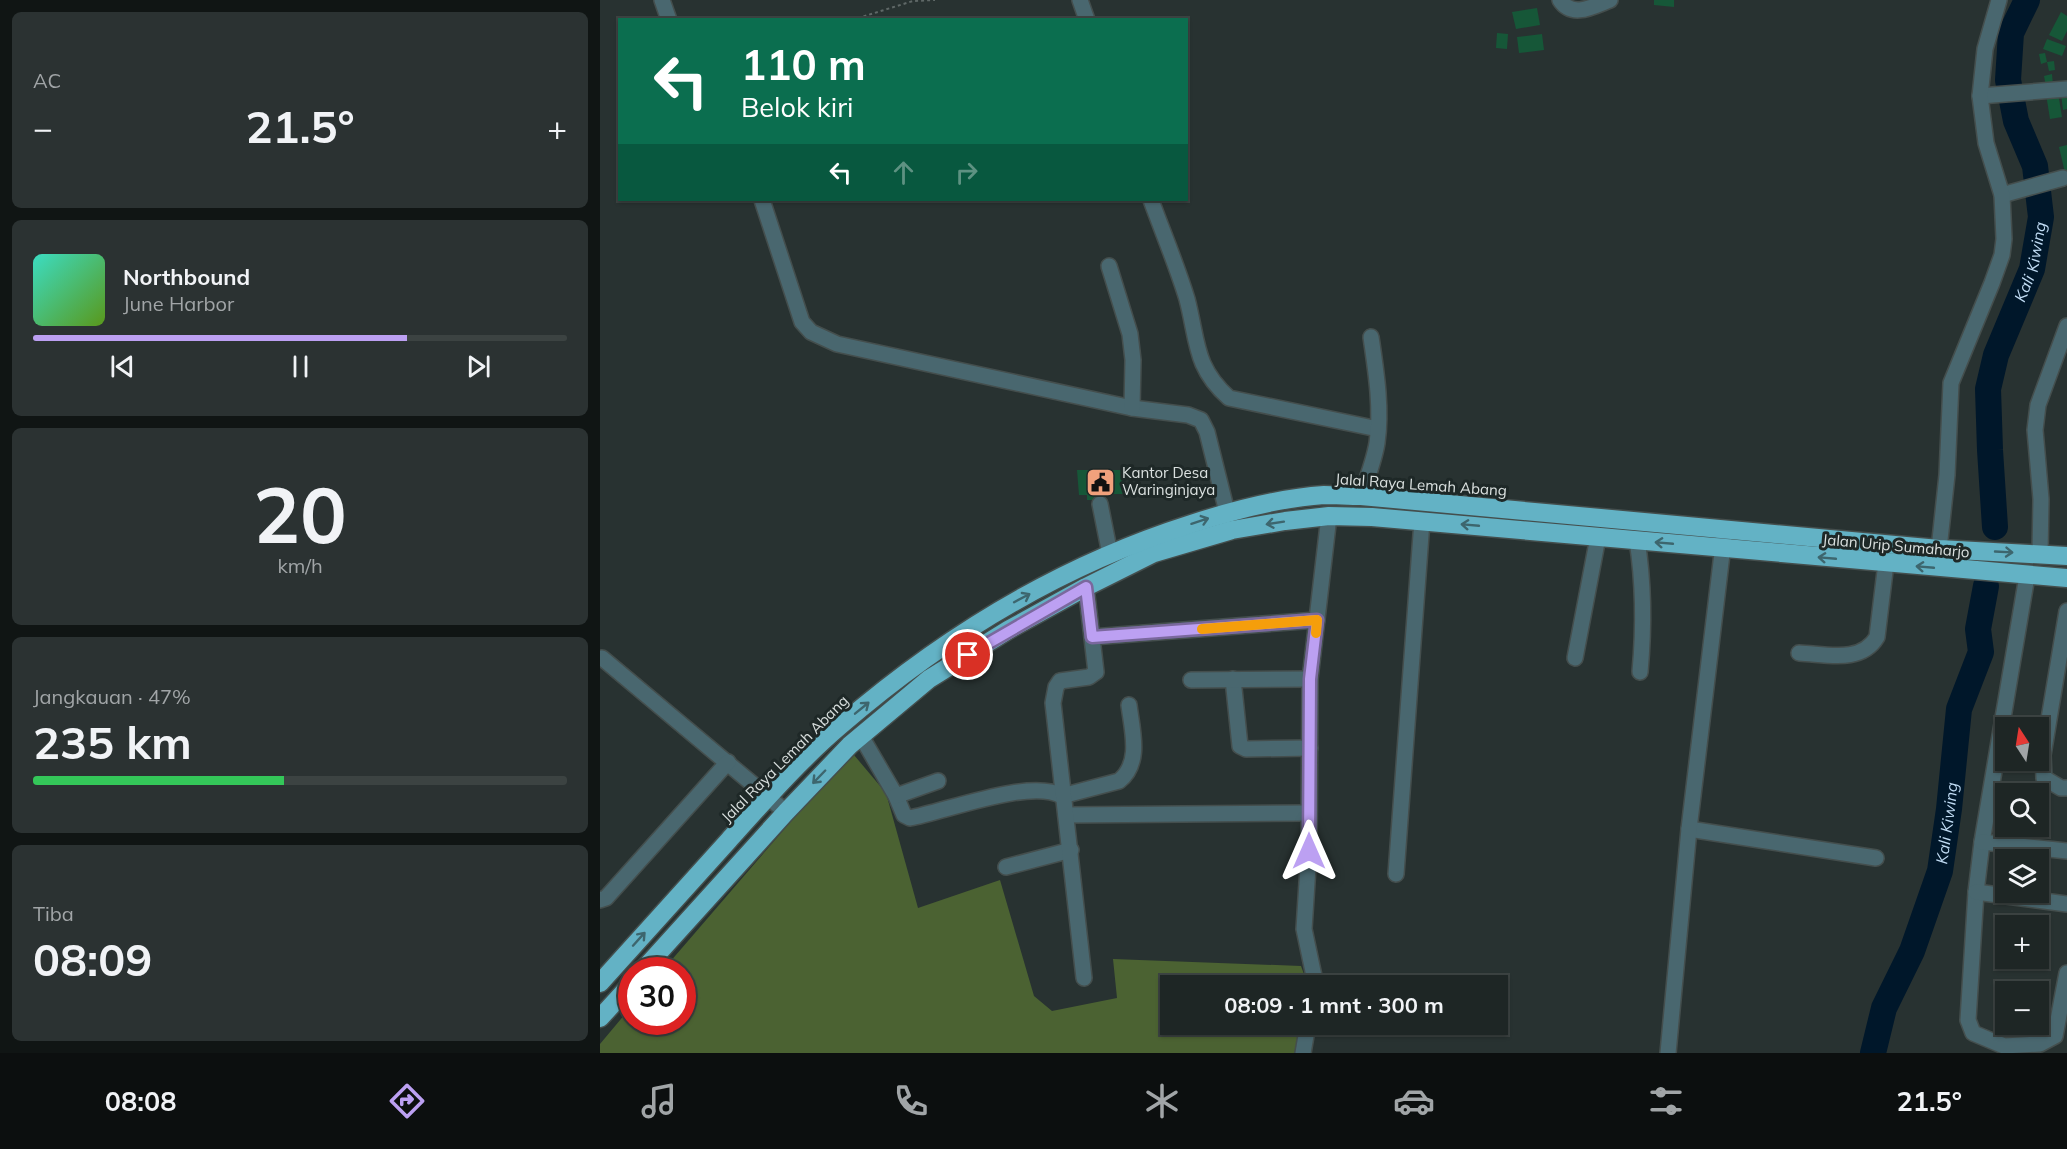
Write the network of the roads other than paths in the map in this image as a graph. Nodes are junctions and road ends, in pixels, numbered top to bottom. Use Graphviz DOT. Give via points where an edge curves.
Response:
graph roads {
  1 [pos="662,0"];
  2 [pos="1080,0"];
  3 [pos="1560,0"];
  4 [pos="1610,0"];
  5 [pos="1999,0"];
  6 [pos="668,18"];
  7 [pos="1086,18"];
  8 [pos="2067,89"];
  9 [pos="1980,96"];
  10 [pos="2057,179"];
  11 [pos="2002,195"];
  12 [pos="762,201"];
  13 [pos="1151,201"];
  14 [pos="1109,266"];
  15 [pos="2067,326"];
  16 [pos="1371,337"];
  17 [pos="1132,408"];
  18 [pos="1378,429"];
  19 [pos="1361,496"];
  20 [pos="1100,504"];
  21 [pos="1227,512"];
  22 [pos="1329,516"];
  23 [pos="1422,520"];
  24 [pos="1725,530"];
  25 [pos="1598,537"];
  26 [pos="1637,540"];
  27 [pos="1722,548"];
  28 [pos="1939,549"];
  29 [pos="1110,554"];
  30 [pos="2040,554"];
  31 [pos="2067,555"];
  32 [pos="1886,563"];
  33 [pos="2027,576"];
  34 [pos="2067,578"];
  35 [pos="1086,587"];
  36 [pos="2067,611"];
  37 [pos="1317,620"];
  38 [pos="1092,637"];
  39 [pos="1799,653"];
  40 [pos="602,658"];
  41 [pos="1575,658"];
  42 [pos="1640,672"];
  43 [pos="1233,679"];
  44 [pos="1310,679"];
  45 [pos="1191,680"];
  46 [pos="1130,705"];
  47 [pos="861,736"];
  48 [pos="1310,748"];
  49 [pos="728,762"];
  50 [pos="938,781"];
  51 [pos="2067,788"];
  52 [pos="769,796"];
  53 [pos="896,796"];
  54 [pos="1062,796"];
  55 [pos="786,812"];
  56 [pos="1309,813"];
  57 [pos="1066,815"];
  58 [pos="1689,829"];
  59 [pos="1982,842"];
  60 [pos="1071,850"];
  61 [pos="2067,851"];
  62 [pos="1876,858"];
  63 [pos="1006,867"];
  64 [pos="1396,874"];
  65 [pos="1976,892"];
  66 [pos="600,900"];
  67 [pos="2067,904"];
  68 [pos="655,957"];
  69 [pos="2067,973"];
  70 [pos="1314,975"];
  71 [pos="1084,978"];
  72 [pos="600,983"];
  73 [pos="618,998"];
  74 [pos="600,1018"];
  75 [pos="1306,1035"];
  76 [pos="1303,1053"];
  77 [pos="1668,1053"];
  1 -- 6 [label="street"];
  2 -- 7 [label="street"];
  3 -- 4 [label="street" via="1572,10"];
  5 -- 9 [label="street" via="1985,49"];
  8 -- 9 [label="street"];
  9 -- 11 [label="street" via="1986,143"];
  10 -- 11 [label="street"];
  11 -- 28 [label="street" via="2002,255 1951,384"];
  12 -- 17 [label="street" via="802,322 810,332 837,344"];
  13 -- 18 [label="street" via="1186,299 1202,364 1214,384 1229,398"];
  14 -- 17 [label="street" via="1130,334"];
  15 -- 30 [label="street" via="2038,405 2035,430 2041,490"];
  16 -- 18 [label="street"];
  17 -- 21 [label="street" via="1201,420"];
  18 -- 19 [label="street"];
  19 -- 21 [label="highway, Jalal Raya Lemah Abang" via="1324,495"];
  19 -- 24 [label="highway, Jalal Raya Lemah Abang"];
  20 -- 29 [label="street"];
  29 -- 21 [label="highway, Jalal Raya Lemah Abang, one-way"];
  22 -- 23 [label="highway"];
  22 -- 35 [label="highway, one-way" via="1232,530 1154,553"];
  22 -- 37 [label="street"];
  25 -- 23 [label="highway, one-way"];
  23 -- 64 [label="street"];
  24 -- 27 [label="street"];
  24 -- 28 [label="highway, Jalan Urip Sumaharjo"];
  25 -- 26 [label="highway"];
  25 -- 41 [label="street"];
  27 -- 26 [label="highway, one-way"];
  26 -- 42 [label="street" via="1643,592"];
  32 -- 27 [label="highway, Jalan Urip Sumaharjo, one-way"];
  27 -- 58 [label="street"];
  28 -- 30 [label="highway, Jalan Urip Sumaharjo, one-way"];
  52 -- 29 [label="highway, Jalal Raya Lemah Abang, one-way" via="839,727 912,666 1003,608"];
  30 -- 31 [label="highway, Jalan Urip Sumaharjo"];
  33 -- 32 [label="highway, Jalan Urip Sumaharjo, one-way"];
  32 -- 39 [label="street" via="1877,637 1871,648 1855,655"];
  33 -- 34 [label="highway, Jalan Urip Sumaharjo"];
  33 -- 59 [label="street"];
  35 -- 38 [label="street"];
  35 -- 47 [label="highway" via="929,680"];
  36 -- 51 [label="street" via="2043,755 2044,778"];
  37 -- 38 [label="street"];
  37 -- 44 [label="street"];
  38 -- 54 [label="street" via="1095,672 1089,677 1060,681 1056,687 1053,703"];
  40 -- 49 [label="street"];
  43 -- 44 [label="street"];
  43 -- 45 [label="street"];
  43 -- 48 [label="street" via="1242,748"];
  44 -- 48 [label="street"];
  46 -- 54 [label="street" via="1134,750 1133,763 1125,776"];
  47 -- 53 [label="street"];
  47 -- 55 [label="highway, one-way"];
  48 -- 56 [label="street"];
  49 -- 52 [label="street"];
  49 -- 66 [label="street" via="606,898"];
  50 -- 53 [label="street"];
  52 -- 55 [label="street"];
  72 -- 52 [label="highway, Jalal Raya Lemah Abang, one-way"];
  53 -- 54 [label="street" via="904,815 910,818 1028,791"];
  54 -- 57 [label="street"];
  55 -- 68 [label="highway"];
  56 -- 57 [label="street"];
  56 -- 70 [label="street" via="1304,929"];
  57 -- 60 [label="street"];
  58 -- 62 [label="street"];
  58 -- 77 [label="street"];
  59 -- 61 [label="street"];
  59 -- 65 [label="street"];
  60 -- 63 [label="street"];
  60 -- 71 [label="street"];
  65 -- 67 [label="street"];
  65 -- 69 [label="street" via="1968,1020 1973,1033 2004,1046 2040,1044 2055,1036"];
  73 -- 74 [label="highway"];
  75 -- 76 [label="street"];
}
